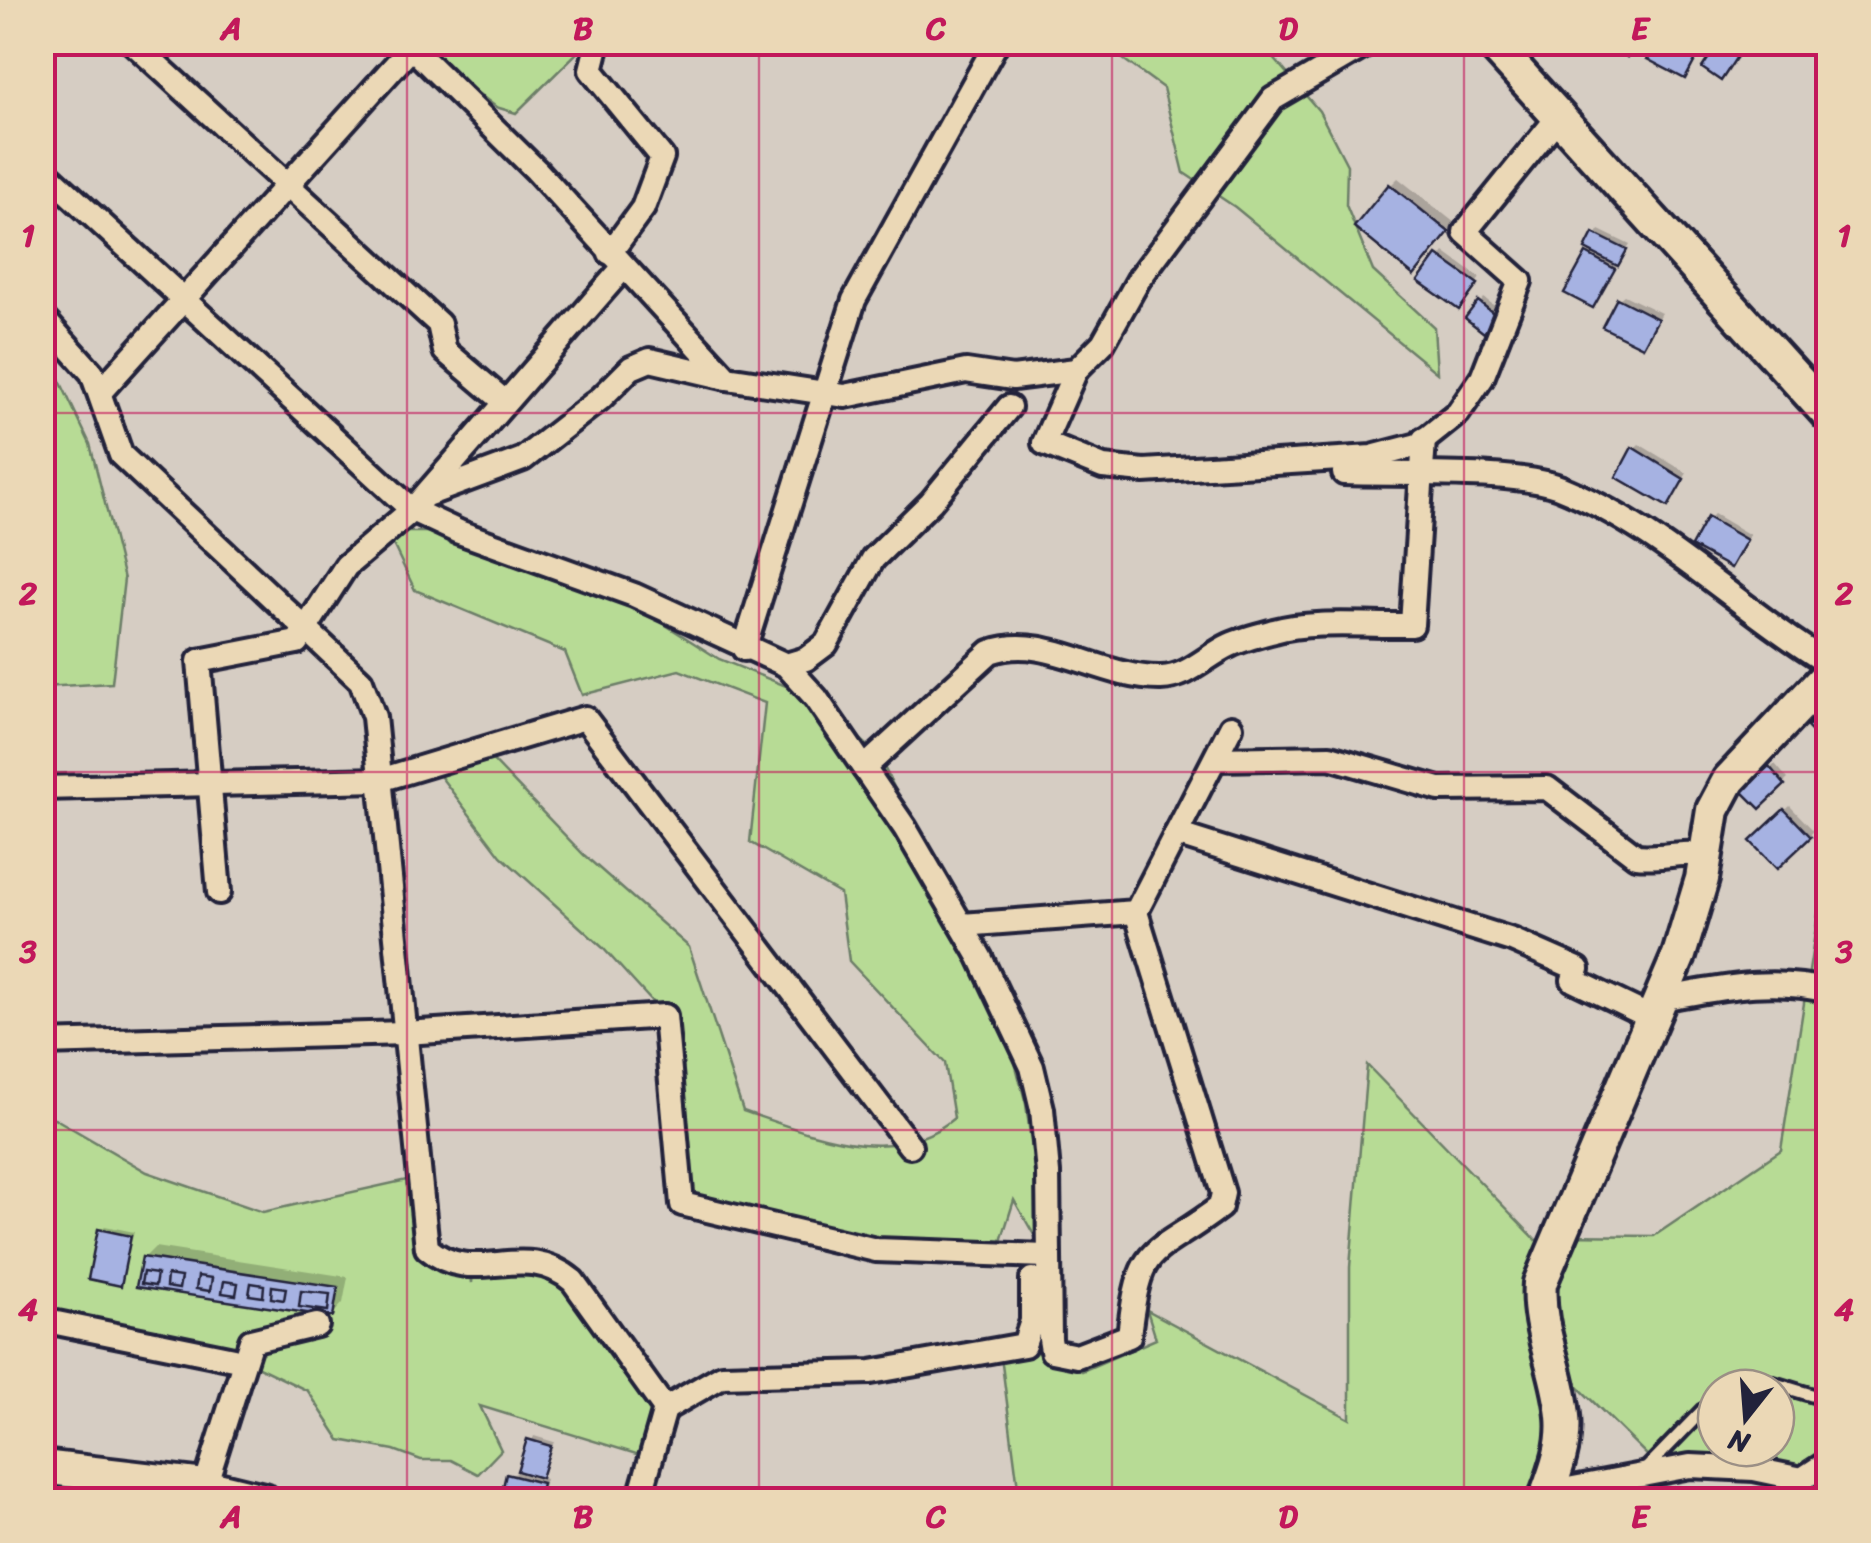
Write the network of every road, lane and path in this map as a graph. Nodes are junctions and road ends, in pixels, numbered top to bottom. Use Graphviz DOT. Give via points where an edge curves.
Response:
graph roads {
  1 [pos="132,42"];
  2 [pos="598,42"];
  3 [pos="997,42"];
  4 [pos="1371,42"];
  5 [pos="1491,42"];
  6 [pos="408,45"];
  7 [pos="1560,116"];
  8 [pos="42,170"];
  9 [pos="288,186"];
  10 [pos="616,261"];
  11 [pos="185,301"];
  12 [pos="42,316"];
  13 [pos="1076,370"];
  14 [pos="727,378"];
  15 [pos="100,392"];
  16 [pos="826,395"];
  17 [pos="505,402"];
  18 [pos="1009,407"];
  19 [pos="1828,414"];
  20 [pos="1424,440"];
  21 [pos="1345,459"];
  22 [pos="1422,476"];
  23 [pos="418,503"];
  24 [pos="304,630"];
  25 [pos="744,649"];
  26 [pos="1828,663"];
  27 [pos="786,665"];
  28 [pos="1828,676"];
  29 [pos="1231,727"];
  30 [pos="1217,759"];
  31 [pos="864,768"];
  32 [pos="380,780"];
  33 [pos="210,784"];
  34 [pos="42,788"];
  35 [pos="1176,834"];
  36 [pos="1706,854"];
  37 [pos="220,892"];
  38 [pos="1136,912"];
  39 [pos="962,925"];
  40 [pos="1828,991"];
  41 [pos="1656,1008"];
  42 [pos="406,1033"];
  43 [pos="42,1043"];
  44 [pos="910,1146"];
  45 [pos="1039,1255"];
  46 [pos="42,1320"];
  47 [pos="318,1325"];
  48 [pos="244,1361"];
  49 [pos="1796,1390"];
  50 [pos="1828,1400"];
  51 [pos="665,1409"];
  52 [pos="1696,1416"];
  53 [pos="1828,1462"];
  54 [pos="42,1467"];
  55 [pos="1639,1476"];
  56 [pos="204,1486"];
  57 [pos="1546,1497"];
  58 [pos="263,1500"];
  59 [pos="639,1500"];
  1 -- 9 [label="street"];
  2 -- 10 [label="street" via="591,70 662,157"];
  3 -- 16 [label="street" via="854,300"];
  4 -- 13 [label="street" via="1273,99 1140,279 1103,343"];
  5 -- 7 [label="street"];
  6 -- 9 [label="street"];
  6 -- 10 [label="street" via="536,170"];
  7 -- 19 [label="street"];
  7 -- 20 [label="street" via="1464,232 1520,281 1482,378 1458,413"];
  8 -- 11 [label="street"];
  9 -- 11 [label="street"];
  9 -- 17 [label="street" via="440,324 445,351"];
  10 -- 14 [label="street"];
  10 -- 17 [label="street"];
  11 -- 15 [label="street"];
  11 -- 23 [label="street"];
  12 -- 15 [label="street" via="92,373"];
  13 -- 16 [label="street" via="1013,378 966,371"];
  13 -- 21 [label="street" via="1044,443 1104,468"];
  14 -- 16 [label="street"];
  14 -- 23 [label="street" via="650,360 631,368 523,460"];
  15 -- 24 [label="street" via="121,454"];
  16 -- 25 [label="street"];
  17 -- 23 [label="street"];
  18 -- 27 [label="street" via="931,502 872,559 826,644"];
  20 -- 21 [label="street"];
  20 -- 22 [label="street"];
  21 -- 22 [label="street" via="1344,473"];
  22 -- 26 [label="street" via="1557,486 1720,583"];
  22 -- 31 [label="street" via="1412,624 1280,629 1230,644 1184,673 1162,678 1013,644 990,652"];
  23 -- 24 [label="street" via="346,566"];
  23 -- 25 [label="street" via="458,532 634,595"];
  24 -- 32 [label="street" via="362,681 374,717"];
  24 -- 33 [label="street" via="298,642 199,661"];
  25 -- 27 [label="street"];
  27 -- 31 [label="street"];
  28 -- 36 [label="street" via="1729,780 1713,810"];
  29 -- 30 [label="street"];
  30 -- 35 [label="street"];
  30 -- 36 [label="street" via="1330,757 1438,789 1547,788 1636,856"];
  31 -- 39 [label="street"];
  32 -- 33 [label="street"];
  32 -- 42 [label="street"];
  32 -- 44 [label="street" via="584,718"];
  33 -- 34 [label="street"];
  33 -- 37 [label="street"];
  35 -- 38 [label="street"];
  35 -- 41 [label="street" via="1512,940 1578,969 1573,980"];
  36 -- 41 [label="street" via="1695,908"];
  38 -- 39 [label="street"];
  38 -- 45 [label="street" via="1224,1192 1220,1207 1156,1248 1140,1267 1128,1336 1076,1356 1052,1351"];
  39 -- 45 [label="street" via="1032,1067 1042,1109 1048,1173"];
  40 -- 41 [label="street" via="1748,983"];
  41 -- 57 [label="street" via="1540,1282 1538,1307 1563,1414 1563,1440"];
  42 -- 43 [label="street"];
  42 -- 45 [label="street" via="665,1016 682,1204 876,1250"];
  42 -- 51 [label="street" via="427,1248 460,1268 529,1260 553,1265 572,1281"];
  45 -- 51 [label="street" via="1024,1345 872,1372 722,1376"];
  46 -- 48 [label="street"];
  47 -- 48 [label="street" via="251,1341"];
  48 -- 56 [label="street"];
  49 -- 50 [label="lane"];
  51 -- 59 [label="street"];
  52 -- 55 [label="lane"];
  53 -- 55 [label="street" via="1802,1479 1690,1466"];
  54 -- 56 [label="street"];
  55 -- 57 [label="street"];
  56 -- 58 [label="street"];
}
